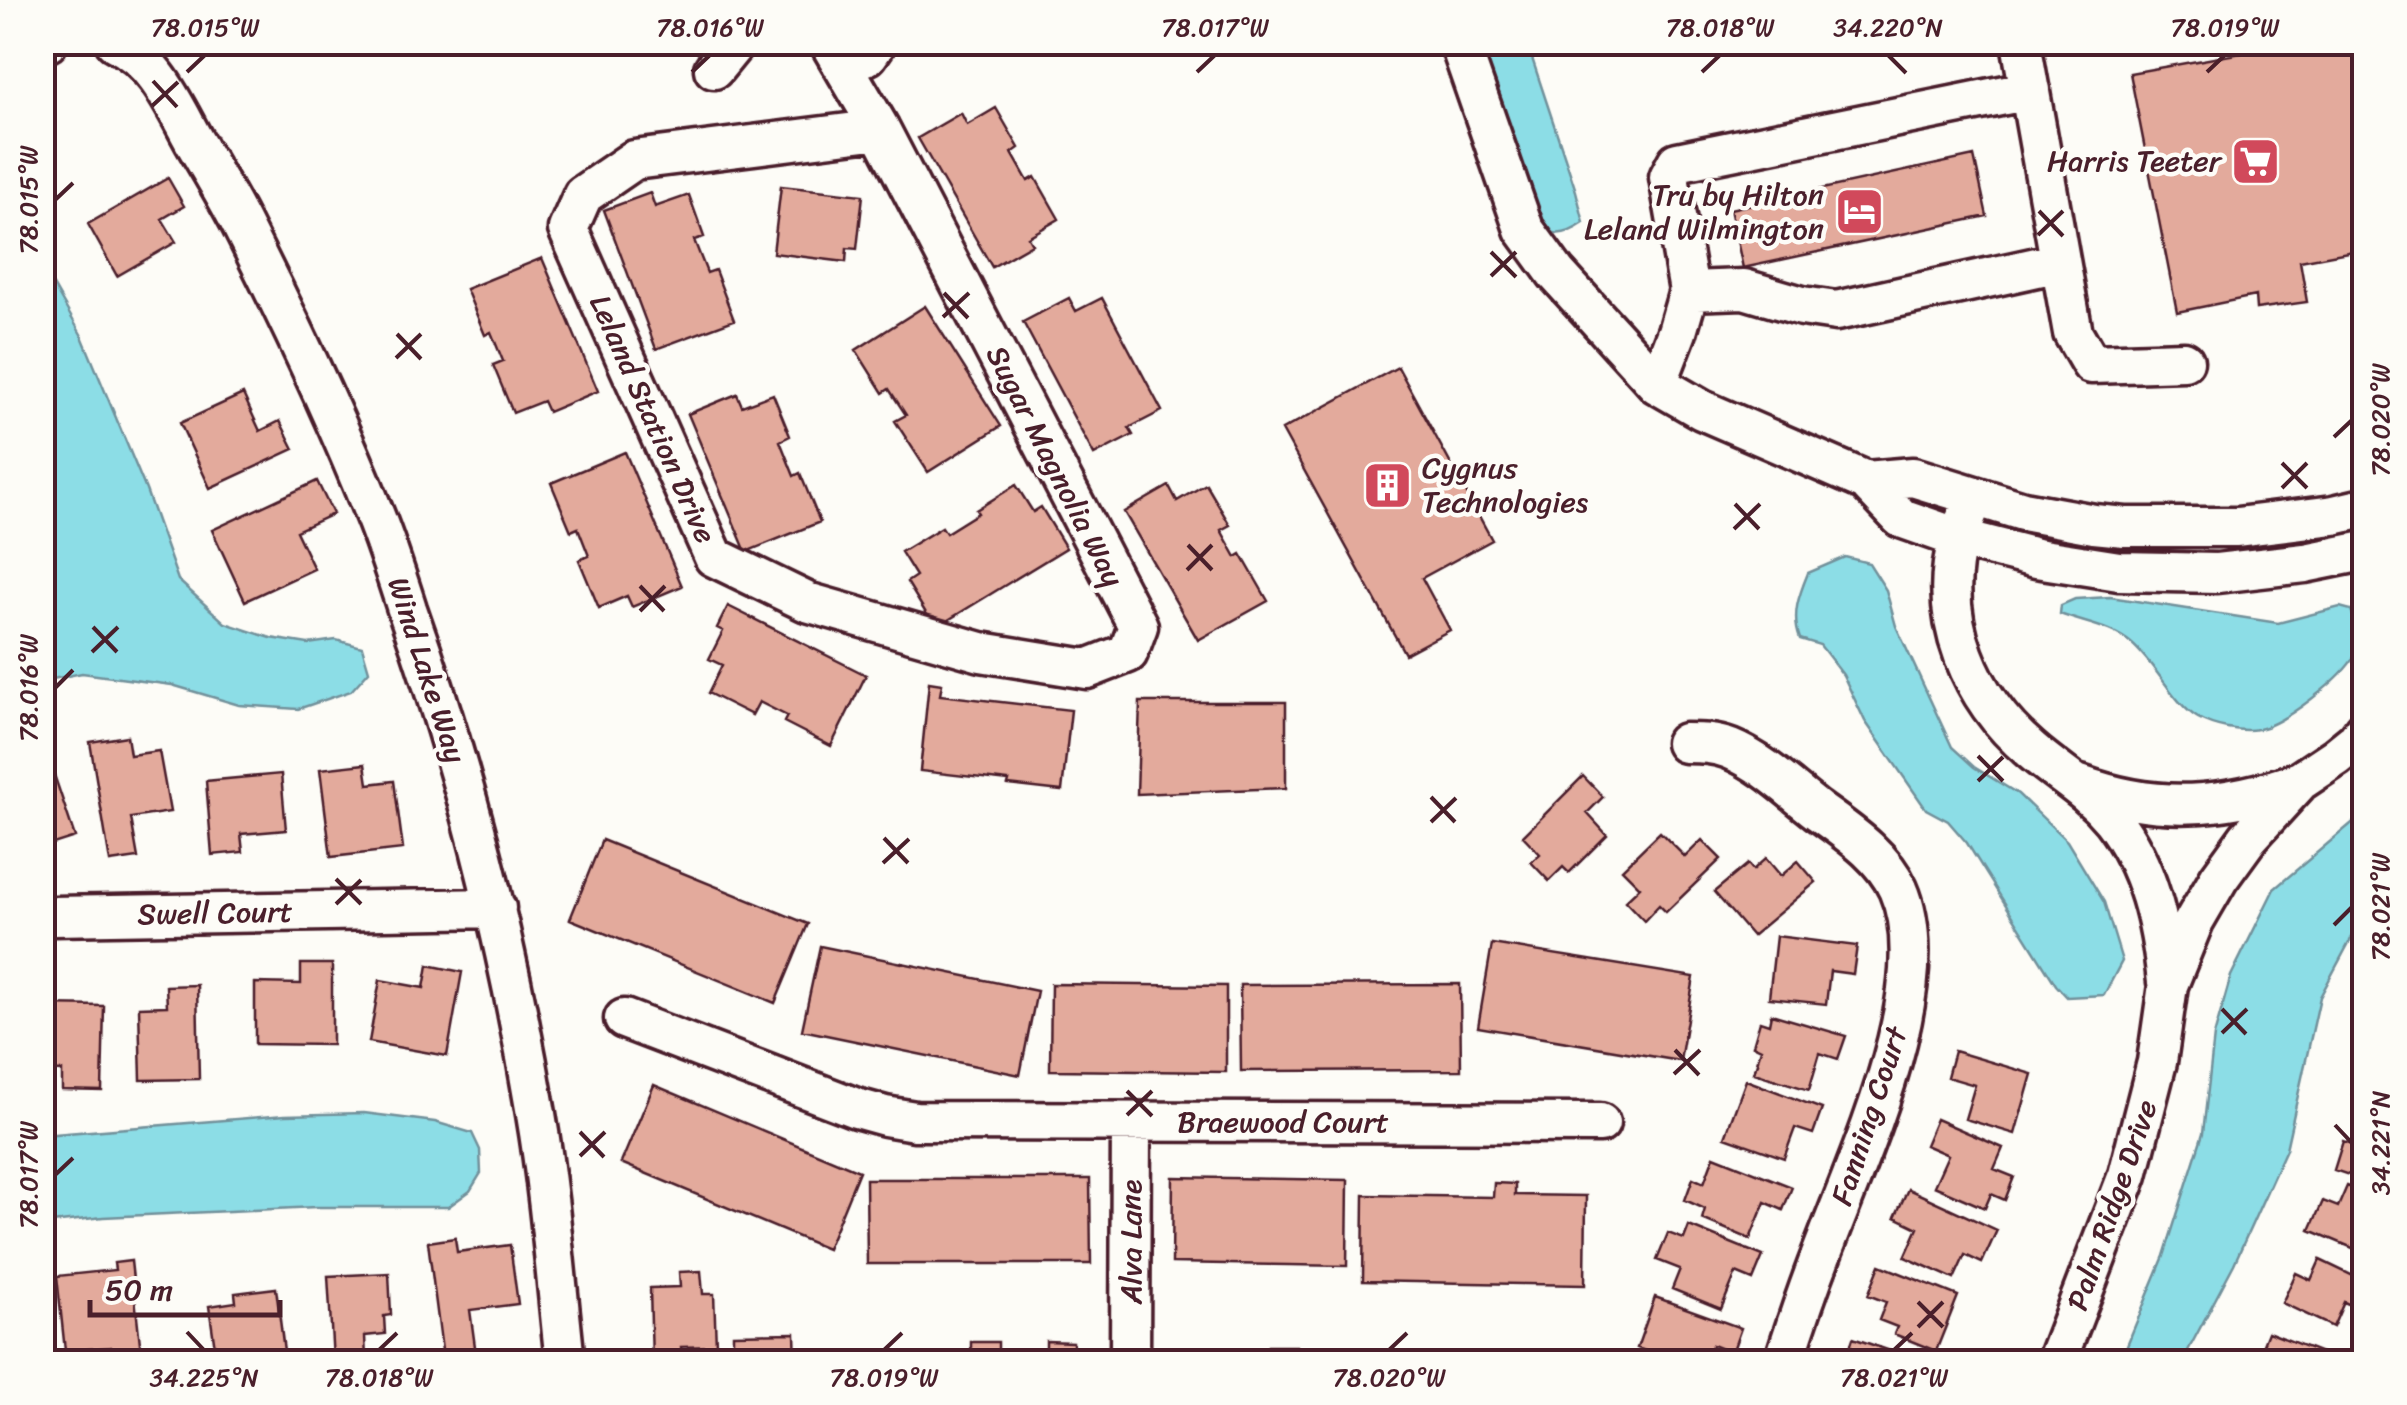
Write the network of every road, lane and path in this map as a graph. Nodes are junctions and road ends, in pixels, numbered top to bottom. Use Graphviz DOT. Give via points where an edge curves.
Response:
graph roads {
  1 [pos="115,42"];
  2 [pos="877,42"];
  3 [pos="1459,42"];
  4 [pos="2021,42"];
  5 [pos="836,54"];
  6 [pos="2030,90"];
  7 [pos="880,129"];
  8 [pos="2060,262"];
  9 [pos="1689,291"];
  10 [pos="2184,361"];
  11 [pos="1657,384"];
  12 [pos="1866,481"];
  13 [pos="1974,498"];
  14 [pos="2364,508"];
  15 [pos="1958,538"];
  16 [pos="2364,552"];
  17 [pos="1138,626"];
  18 [pos="2364,730"];
  19 [pos="1685,742"];
  20 [pos="2300,781"];
  21 [pos="2078,784"];
  22 [pos="496,908"];
  23 [pos="54,916"];
  24 [pos="2168,985"];
  25 [pos="624,1019"];
  26 [pos="1131,1122"];
  27 [pos="1600,1123"];
  28 [pos="564,1362"];
  29 [pos="1130,1362"];
  30 [pos="1784,1362"];
  31 [pos="2056,1362"];
  1 -- 22 [label="street, Wind Lake Way" via="153,72 176,108 270,280 342,436 443,712"];
  2 -- 5 [label="street" via="868,55"];
  3 -- 11 [label="street" via="1524,228"];
  4 -- 6 [label="street"];
  5 -- 7 [label="street, Sugar Magnolia Way"];
  6 -- 8 [label="street"];
  6 -- 9 [label="street" via="1677,162 1669,177"];
  7 -- 17 [label="street, Sugar Magnolia Way"];
  7 -- 17 [label="street, Leland Station Drive" via="634,160 583,195 568,229 714,557 807,602 981,652 1052,664 1088,669 1128,653"];
  8 -- 9 [label="street" via="1836,311 1744,289"];
  8 -- 10 [label="street" via="2072,333 2092,364"];
  9 -- 11 [label="street"];
  11 -- 12 [label="street"];
  12 -- 13 [label="street" via="1912,477"];
  12 -- 15 [label="street" via="1901,518"];
  13 -- 14 [label="street" via="2125,527 2236,528"];
  13 -- 15 [label="street, Palm Ridge Drive"];
  15 -- 16 [label="street" via="2079,566 2174,574 2270,568"];
  15 -- 21 [label="street, Palm Ridge Drive" via="1951,606 1973,678 2016,736"];
  18 -- 20 [label="street, Palm Ridge Drive"];
  19 -- 30 [label="street, Fanning Court" via="1728,748 1751,760 1854,837 1897,887 1910,932 1907,990 1892,1061"];
  20 -- 21 [label="street" via="2249,797 2181,805"];
  20 -- 24 [label="street, Palm Ridge Drive" via="2219,878"];
  21 -- 24 [label="street, Palm Ridge Drive" via="2114,822 2147,883"];
  22 -- 23 [label="street, Swell Court"];
  22 -- 28 [label="street, Wind Lake Way" via="537,1118"];
  24 -- 31 [label="street, Palm Ridge Drive" via="2134,1158"];
  25 -- 26 [label="street, Braewood Court" via="884,1116"];
  26 -- 27 [label="street, Braewood Court"];
  26 -- 29 [label="street, Alva Lane"];
}
